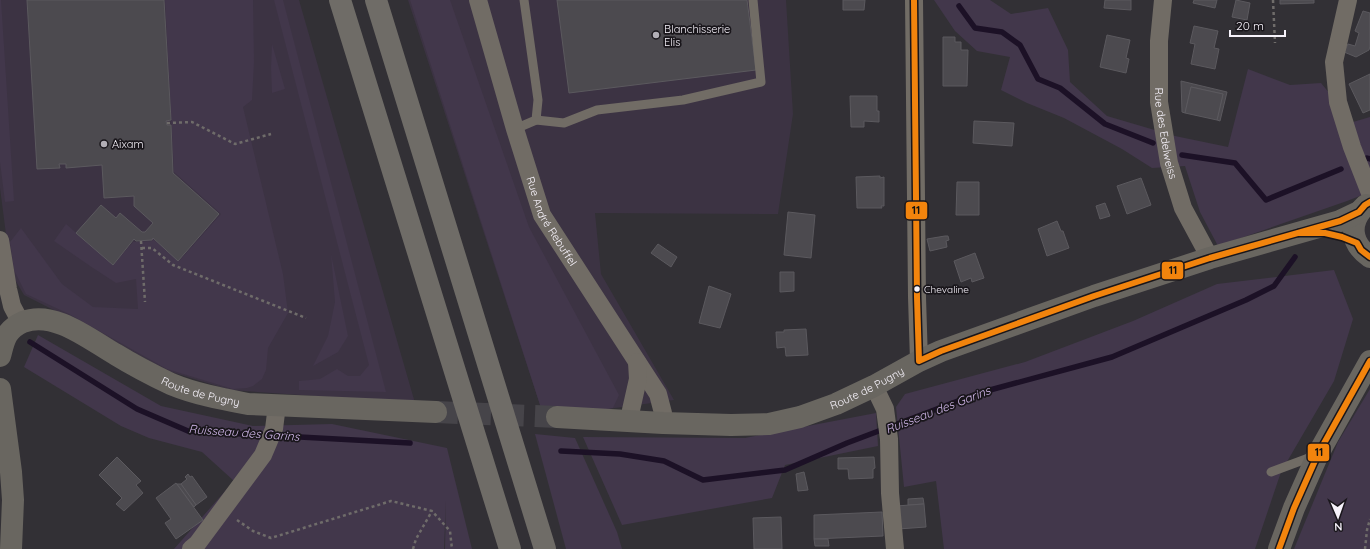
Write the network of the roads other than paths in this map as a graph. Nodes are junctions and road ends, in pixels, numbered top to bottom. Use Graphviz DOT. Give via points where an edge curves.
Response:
graph roads {
  1 [pos="340,0"];
  2 [pos="376,0"];
  3 [pos="478,0"];
  4 [pos="524,0"];
  5 [pos="753,0"];
  6 [pos="914,0"];
  7 [pos="1163,0"];
  8 [pos="1348,0"];
  9 [pos="536,120"];
  10 [pos="515,129"];
  11 [pos="1370,193"];
  12 [pos="1364,207"];
  13 [pos="1299,233"];
  14 [pos="0,240"];
  15 [pos="1363,250"];
  16 [pos="1210,258"];
  17 [pos="21,323"];
  18 [pos="0,356"];
  19 [pos="919,361"];
  20 [pos="1370,361"];
  21 [pos="637,362"];
  22 [pos="874,386"];
  23 [pos="0,389"];
  24 [pos="277,405"];
  25 [pos="436,412"];
  26 [pos="557,417"];
  27 [pos="630,420"];
  28 [pos="663,423"];
  29 [pos="1318,454"];
  30 [pos="1271,472"];
  31 [pos="11,549"];
  32 [pos="191,549"];
  33 [pos="510,549"];
  34 [pos="545,549"];
  35 [pos="895,549"];
  36 [pos="1279,549"];
  1 -- 33 [label="highway"];
  2 -- 34 [label="highway"];
  3 -- 10 [label="street, Rue André Rebuffel"];
  4 -- 9 [label="lane" via="538,100"];
  5 -- 9 [label="lane" via="761,82 683,100 596,110 564,122"];
  6 -- 19 [label="street"];
  7 -- 16 [label="street, Rue des Edelweiss" via="1159,102 1169,163 1183,208"];
  8 -- 11 [label="street" via="1334,62 1338,102"];
  9 -- 10 [label="lane"];
  10 -- 21 [label="street, Rue André Rebuffel" via="542,215"];
  12 -- 13 [label="street, Route de Pugny" via="1340,221"];
  12 -- 15 [label="street" via="1356,218 1353,231"];
  13 -- 15 [label="street, Route de Pugny" via="1325,233 1342,237"];
  13 -- 16 [label="street, Route de Pugny"];
  14 -- 17 [label="street" via="12,306"];
  16 -- 19 [label="street, Route de Pugny" via="1094,296"];
  17 -- 18 [label="street" via="7,335"];
  17 -- 24 [label="street, Route de Pugny" via="28,320 55,320 172,384 222,399 248,404"];
  19 -- 22 [label="street, Route de Pugny"];
  20 -- 29 [label="street"];
  21 -- 27 [label="street" via="638,379"];
  21 -- 28 [label="street, Rue André Rebuffel" via="658,394"];
  22 -- 28 [label="street, Route de Pugny" via="836,404 800,417 769,424"];
  22 -- 35 [label="street" via="885,409 889,439"];
  23 -- 31 [label="street" via="13,500"];
  24 -- 25 [label="street, Route de Pugny"];
  24 -- 32 [label="street" via="274,429 263,456"];
  26 -- 27 [label="street, Route de Pugny"];
  27 -- 28 [label="street, Route de Pugny"];
  29 -- 30 [label="lane"];
  29 -- 36 [label="street"];
}
